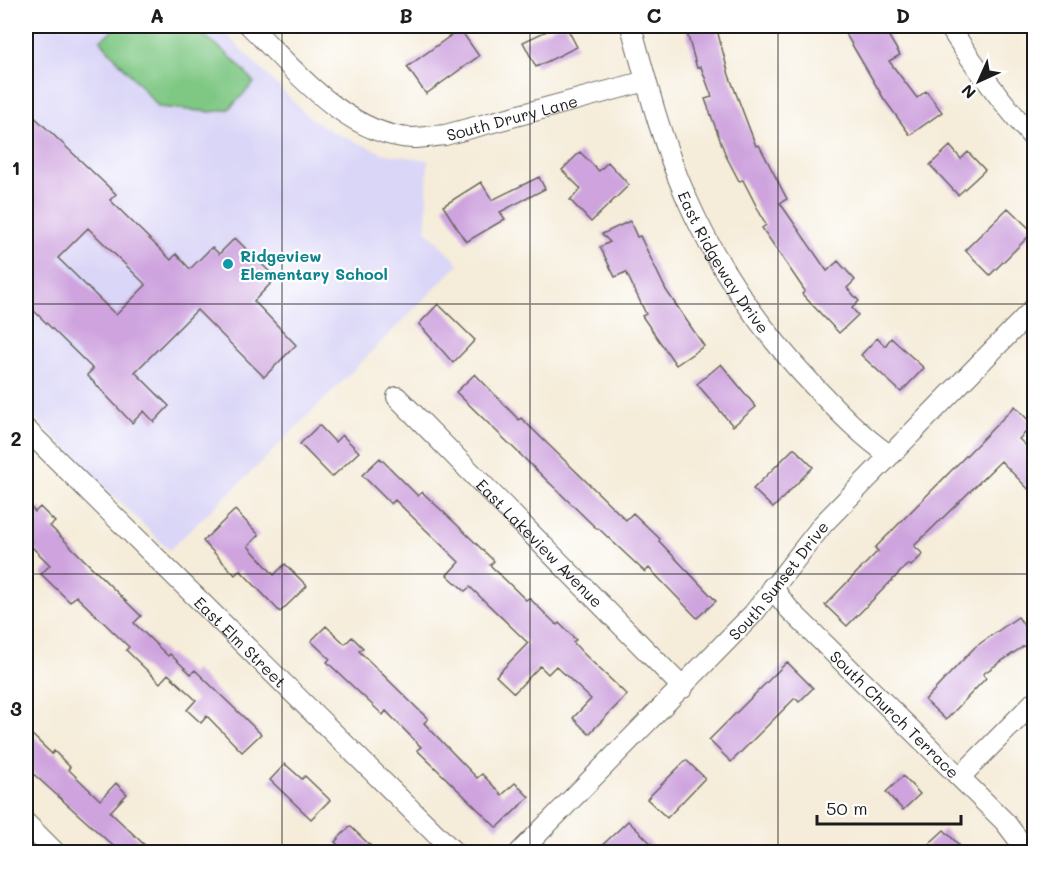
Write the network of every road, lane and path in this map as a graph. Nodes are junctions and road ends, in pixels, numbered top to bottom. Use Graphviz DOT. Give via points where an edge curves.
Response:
graph roads {
  1 [pos="250,26"];
  2 [pos="632,26"];
  3 [pos="949,26"];
  4 [pos="646,81"];
  5 [pos="1035,139"];
  6 [pos="1035,308"];
  7 [pos="397,398"];
  8 [pos="26,429"];
  9 [pos="889,455"];
  10 [pos="772,587"];
  11 [pos="683,688"];
  12 [pos="1035,702"];
  13 [pos="960,777"];
  14 [pos="26,823"];
  15 [pos="1020,846"];
  16 [pos="55,852"];
  17 [pos="454,852"];
  18 [pos="520,852"];
  1 -- 4 [label="street, South Drury Lane" via="334,106 378,130 411,138 445,135"];
  2 -- 4 [label="street, East Ridgeway Drive"];
  3 -- 5 [label="street" via="1005,106"];
  4 -- 9 [label="street, East Ridgeway Drive" via="687,200 736,288 793,363 868,441"];
  6 -- 9 [label="street, South Sunset Drive"];
  7 -- 11 [label="street, East Lakeview Avenue"];
  8 -- 17 [label="street, East Elm Street"];
  9 -- 10 [label="street, South Sunset Drive" via="823,524"];
  10 -- 11 [label="street, South Sunset Drive" via="753,614"];
  10 -- 13 [label="street, South Church Terrace" via="788,608"];
  11 -- 18 [label="street, South Sunset Drive"];
  12 -- 13 [label="street"];
  13 -- 15 [label="street, South Church Terrace" via="1005,822"];
  14 -- 16 [label="street"];
}
